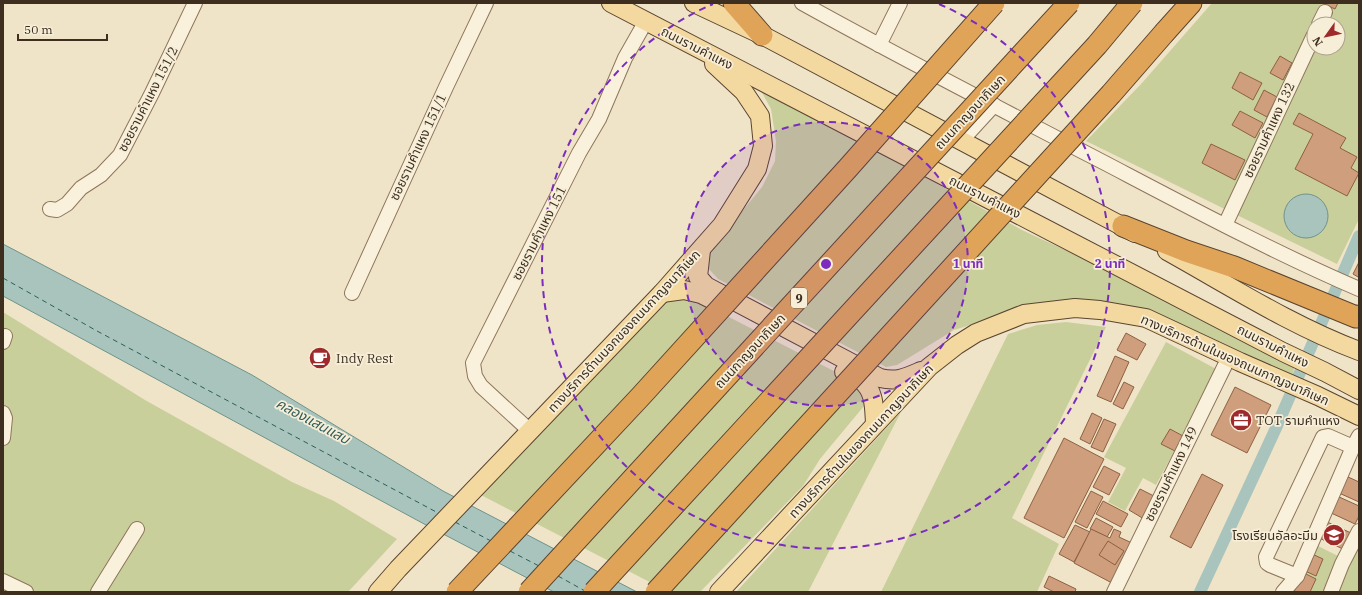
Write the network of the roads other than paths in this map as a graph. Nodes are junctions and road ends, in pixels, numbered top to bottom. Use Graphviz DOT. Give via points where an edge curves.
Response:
graph roads {
  1 [pos="195,3"];
  2 [pos="486,3"];
  3 [pos="611,3"];
  4 [pos="694,3"];
  5 [pos="734,3"];
  6 [pos="802,3"];
  7 [pos="900,3"];
  8 [pos="994,3"];
  9 [pos="1069,3"];
  10 [pos="1132,3"];
  11 [pos="1191,3"];
  12 [pos="646,22"];
  13 [pos="762,35"];
  14 [pos="879,45"];
  15 [pos="697,48"];
  16 [pos="1306,52"];
  17 [pos="994,105"];
  18 [pos="961,141"];
  19 [pos="50,209"];
  20 [pos="1225,225"];
  21 [pos="1123,226"];
  22 [pos="701,250"];
  23 [pos="1359,289"];
  24 [pos="352,292"];
  25 [pos="662,293"];
  26 [pos="1357,317"];
  27 [pos="1359,351"];
  28 [pos="1229,357"];
  29 [pos="928,367"];
  30 [pos="1359,390"];
  31 [pos="3,413"];
  32 [pos="1359,416"];
  33 [pos="875,423"];
  34 [pos="530,431"];
  35 [pos="3,438"];
  36 [pos="1356,441"];
  37 [pos="137,529"];
  38 [pos="1359,531"];
  39 [pos="1297,576"];
  40 [pos="3,581"];
  41 [pos="26,592"];
  42 [pos="98,592"];
  43 [pos="378,592"];
  44 [pos="457,592"];
  45 [pos="529,592"];
  46 [pos="594,592"];
  47 [pos="656,592"];
  48 [pos="719,592"];
  49 [pos="1114,592"];
  50 [pos="1283,592"];
  51 [pos="1331,592"];
  1 -- 19 [label="street, ซอยรามคำแหง 151/2" via="120,155 101,174 81,188 67,204 56,210"];
  2 -- 24 [label="street, ซอยรามคำแหง 151/1"];
  3 -- 12 [label="main road, ถนนรามคำแหง"];
  4 -- 13 [label="main road"];
  5 -- 13 [label="highway"];
  6 -- 14 [label="street"];
  7 -- 14 [label="street"];
  8 -- 44 [label="highway, bridge" via="652,384"];
  9 -- 45 [label="highway, ถนนกาญจนาภิเษก / 9, bridge"];
  10 -- 46 [label="highway, bridge" via="1097,45"];
  11 -- 47 [label="highway, bridge" via="1106,100"];
  12 -- 15 [label="main road, ถนนรามคำแหง"];
  12 -- 34 [label="street, ซอยรามคำแหง 151" via="625,58 599,119 579,153 473,363 475,376 481,386"];
  13 -- 18 [label="main road"];
  14 -- 17 [label="street"];
  15 -- 22 [label="main road, ทางบริการด้านนอกของถนนกาญจนาภิเษก" via="744,92 760,116 763,146 757,169 722,225"];
  15 -- 30 [label="main road, ถนนรามคำแหง"];
  16 -- 20 [label="street, ซอยรามคำแหง 132"];
  17 -- 18 [label="street"];
  17 -- 20 [label="street"];
  18 -- 21 [label="main road"];
  20 -- 23 [label="street"];
  21 -- 26 [label="highway" via="1234,267"];
  21 -- 27 [label="main road" via="1296,323"];
  22 -- 25 [label="main road, ทางบริการด้านนอกของถนนกาญจนาภิเษก"];
  22 -- 29 [label="main road" via="698,277 706,286 880,378 890,381 904,379"];
  25 -- 33 [label="main road" via="684,290 701,294 862,382 870,391 874,402"];
  25 -- 34 [label="main road, ทางบริการด้านนอกของถนนกาญจนาภิเษก"];
  28 -- 29 [label="main road, ทางบริการด้านในของถนนกาญจนาภิเษก" via="1146,318 1075,308 1024,314 1004,321 976,333"];
  28 -- 32 [label="main road, ทางบริการด้านในของถนนกาญจนาภิเษก"];
  28 -- 49 [label="street, ซอยรามคำแหง 149"];
  29 -- 33 [label="main road, ทางบริการด้านในของถนนกาญจนาภิเษก"];
  31 -- 35 [label="street"];
  33 -- 48 [label="main road, ทางบริการด้านในของถนนกาญจนาภิเษก"];
  34 -- 43 [label="main road, ทางบริการด้านนอกของถนนกาญจนาภิเษก"];
  36 -- 39 [label="street"];
  36 -- 39 [label="street" via="1323,437 1266,557 1270,565"];
  37 -- 42 [label="street"];
  38 -- 51 [label="street"];
  39 -- 50 [label="street"];
  40 -- 41 [label="street"];
}
